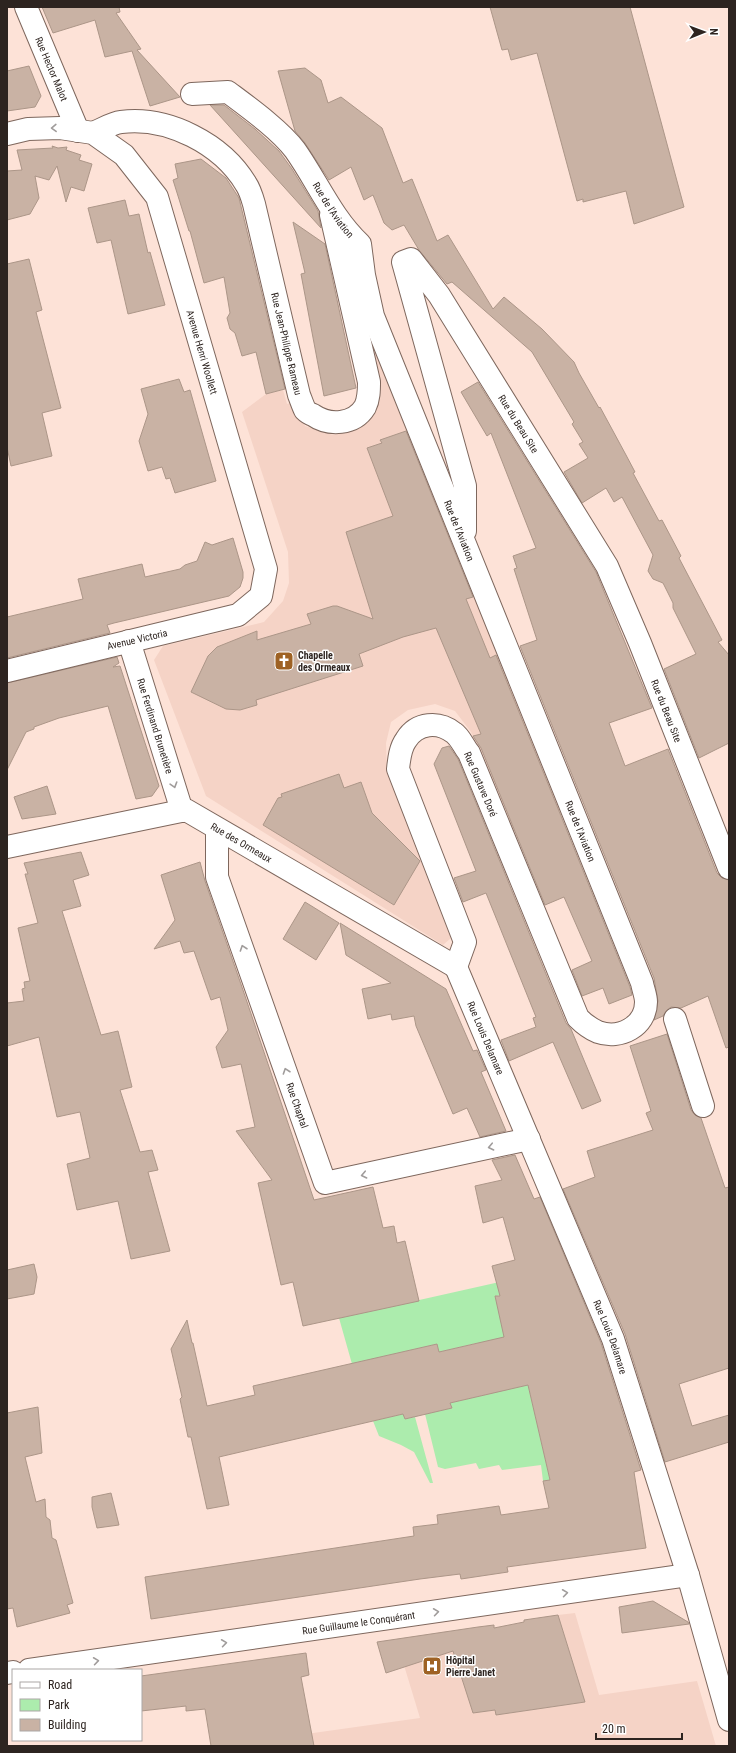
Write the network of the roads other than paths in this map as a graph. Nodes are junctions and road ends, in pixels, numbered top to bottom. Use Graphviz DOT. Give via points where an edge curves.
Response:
graph roads {
  1 [pos="26,7"];
  2 [pos="192,94"];
  3 [pos="86,132"];
  4 [pos="7,134"];
  5 [pos="330,207"];
  6 [pos="464,540"];
  7 [pos="260,596"];
  8 [pos="129,641"];
  9 [pos="7,671"];
  10 [pos="182,811"];
  11 [pos="217,829"];
  12 [pos="7,847"];
  13 [pos="729,868"];
  14 [pos="456,967"];
  15 [pos="675,1019"];
  16 [pos="627,1031"];
  17 [pos="702,1106"];
  18 [pos="529,1139"];
  19 [pos="688,1575"];
  20 [pos="36,1669"];
  21 [pos="729,1720"];
  1 -- 3 [label="street, Rue Hector Malot"];
  2 -- 5 [label="street, Rue de l'Aviation" via="228,92 248,107 294,148"];
  3 -- 4 [label="street, one-way" via="55,128 28,129"];
  3 -- 5 [label="street, Rue Jean-Philippe Rameau" via="120,122 148,122 184,132 208,144 231,164 247,184 254,204 299,395 306,411 320,420 333,423 346,422 358,415 365,406 369,382"];
  3 -- 7 [label="street, Avenue Henri Woollett" via="124,155 157,197 266,568"];
  5 -- 6 [label="street, Rue de l'Aviation" via="350,235 360,244 373,316"];
  6 -- 13 [label="street, Rue du Beau Site" via="465,486 403,262 411,259 439,295 607,566"];
  6 -- 16 [label="street, Rue de l'Aviation" via="642,983 646,1001 644,1011 640,1021"];
  7 -- 8 [label="street, Avenue Victoria" via="238,615"];
  8 -- 9 [label="street, Avenue Victoria"];
  8 -- 10 [label="street, Rue Ferdinand Brunetière, one-way"];
  10 -- 11 [label="street, Rue des Ormeaux" via="186,810"];
  10 -- 12 [label="street"];
  11 -- 14 [label="street, Rue des Ormeaux"];
  18 -- 11 [label="street, Rue Chaptal, one-way" via="325,1183 217,877"];
  14 -- 16 [label="street, Rue Gustave Doré" via="465,942 398,769 406,739 428,725 441,725 455,733 469,753 578,1018 598,1032 609,1035"];
  14 -- 18 [label="street, Rue Louis Delamare"];
  15 -- 17 [label="street"];
  18 -- 19 [label="street, Rue Louis Delamare" via="613,1339"];
  20 -- 19 [label="street, Rue Guillaume le Conquérant, one-way"];
  19 -- 21 [label="street, Rue Louis Delamare"];
}
